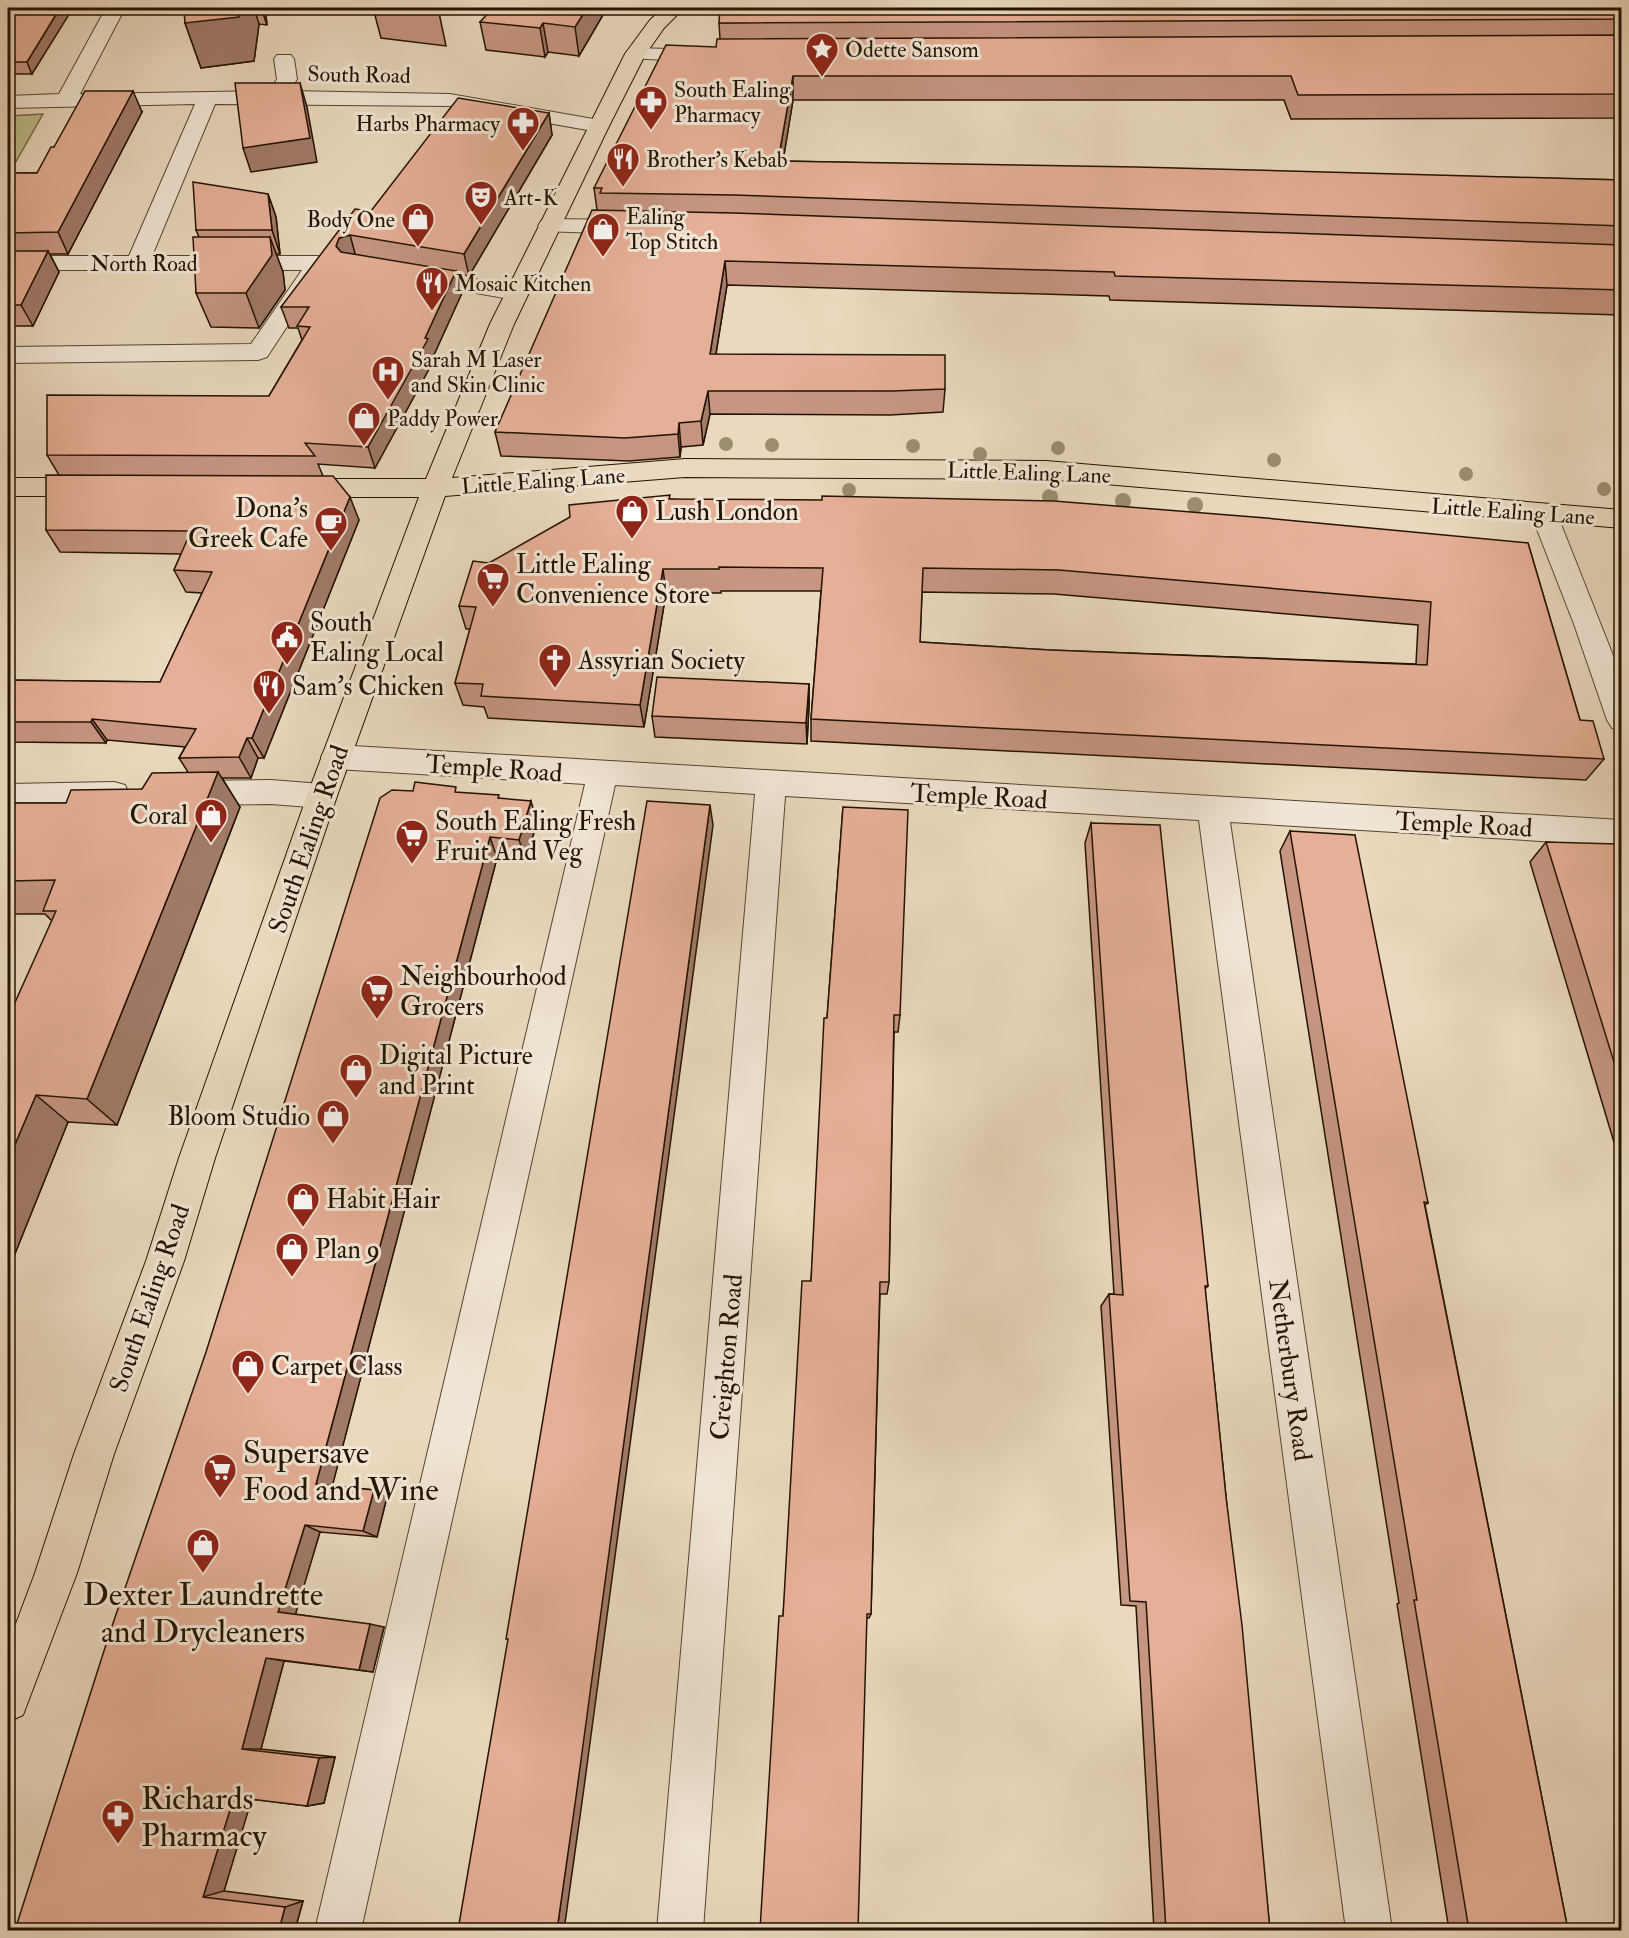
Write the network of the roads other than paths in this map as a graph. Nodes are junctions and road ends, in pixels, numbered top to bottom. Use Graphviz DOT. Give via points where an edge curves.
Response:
graph roads {
  1 [pos="115,8"];
  2 [pos="674,8"];
  3 [pos="635,54"];
  4 [pos="725,56"];
  5 [pos="284,59"];
  6 [pos="276,97"];
  7 [pos="208,98"];
  8 [pos="66,100"];
  9 [pos="8,102"];
  10 [pos="599,126"];
  11 [pos="549,226"];
  12 [pos="656,228"];
  13 [pos="8,262"];
  14 [pos="138,262"];
  15 [pos="390,272"];
  16 [pos="516,293"];
  17 [pos="8,354"];
  18 [pos="8,487"];
  19 [pos="114,487"];
  20 [pos="268,488"];
  21 [pos="435,488"];
  22 [pos="1545,514"];
  23 [pos="1622,519"];
  24 [pos="1622,720"];
  25 [pos="336,758"];
  26 [pos="602,775"];
  27 [pos="771,783"];
  28 [pos="322,795"];
  29 [pos="8,796"];
  30 [pos="1213,809"];
  31 [pos="1622,833"];
  32 [pos="8,1700"];
  33 [pos="338,1930"];
  34 [pos="680,1930"];
  35 [pos="1369,1930"];
  1 -- 8 [label="street"];
  2 -- 3 [label="main road, South Ealing Road"];
  3 -- 4 [label="street"];
  3 -- 10 [label="main road, South Ealing Road"];
  5 -- 6 [label="street" via="287,79"];
  6 -- 7 [label="street, South Road"];
  6 -- 10 [label="street, South Road" via="450,100"];
  7 -- 8 [label="street, South Road"];
  7 -- 14 [label="street"];
  8 -- 9 [label="street, South Road"];
  10 -- 11 [label="main road, South Ealing Road"];
  11 -- 12 [label="street"];
  11 -- 16 [label="main road, South Ealing Road"];
  13 -- 14 [label="street, North Road"];
  14 -- 17 [label="street, North Road" via="317,263 258,352"];
  15 -- 16 [label="street"];
  16 -- 21 [label="main road, South Ealing Road"];
  18 -- 19 [label="main road"];
  20 -- 21 [label="main road, Little Ealing Lane"];
  21 -- 22 [label="main road, Little Ealing Lane" via="685,468 1046,470"];
  21 -- 25 [label="main road, South Ealing Road"];
  22 -- 23 [label="main road, Little Ealing Lane"];
  22 -- 24 [label="street"];
  25 -- 26 [label="street, Temple Road"];
  25 -- 28 [label="main road, South Ealing Road"];
  26 -- 27 [label="street, Temple Road"];
  26 -- 33 [label="street"];
  27 -- 30 [label="street, Temple Road"];
  27 -- 34 [label="street, Creighton Road"];
  28 -- 29 [label="street" via="271,792"];
  28 -- 32 [label="main road, South Ealing Road" via="165,1261"];
  30 -- 31 [label="street, Temple Road"];
  30 -- 35 [label="street, Netherbury Road"];
}
